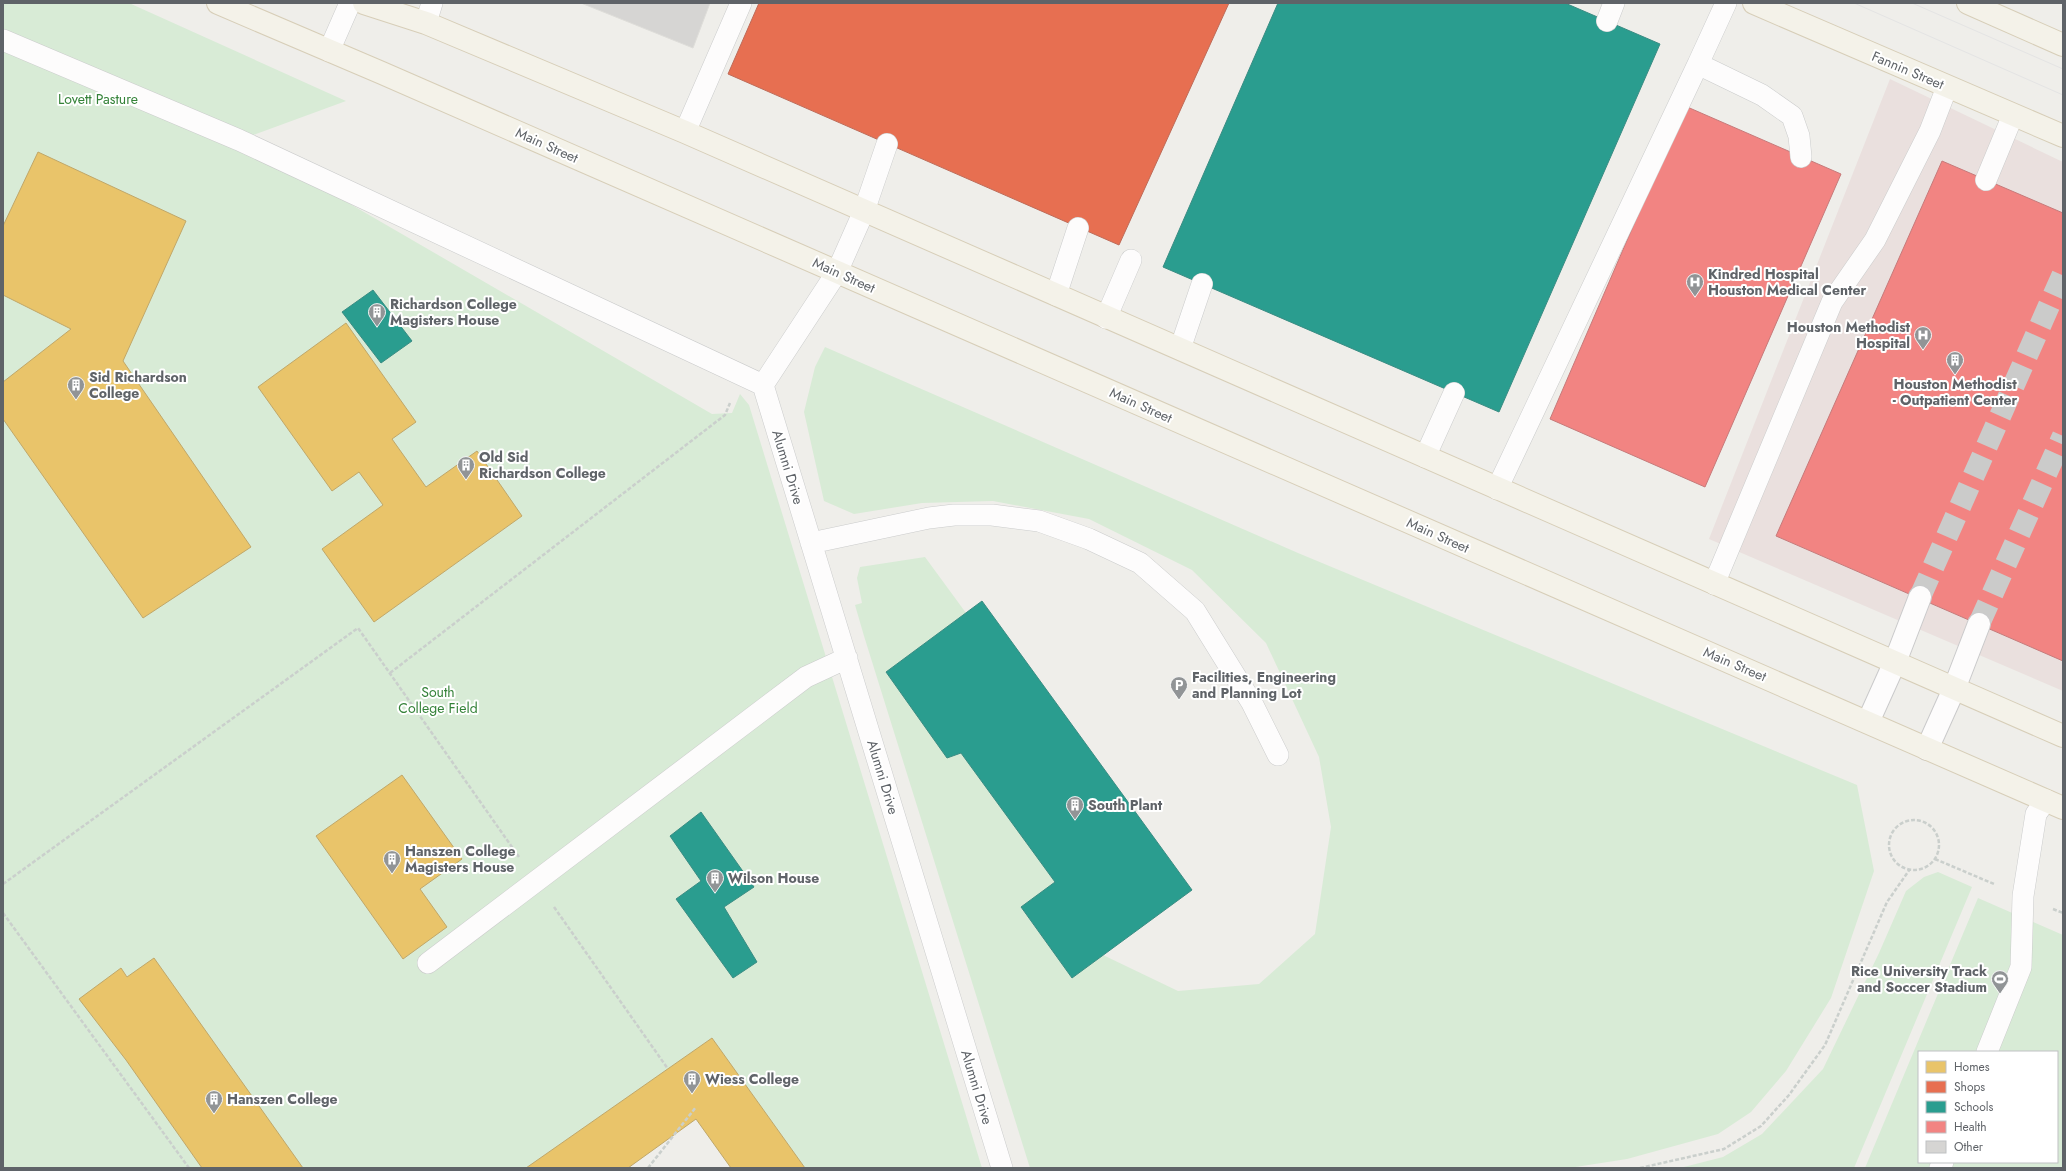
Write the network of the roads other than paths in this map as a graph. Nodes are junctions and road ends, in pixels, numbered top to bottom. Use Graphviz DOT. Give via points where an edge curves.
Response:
graph roads {
  1 [pos="218,3"];
  2 [pos="350,3"];
  3 [pos="364,3"];
  4 [pos="741,3"];
  5 [pos="1726,3"];
  6 [pos="1754,3"];
  7 [pos="1968,3"];
  8 [pos="429,13"];
  9 [pos="3,40"];
  10 [pos="2063,45"];
  11 [pos="329,51"];
  12 [pos="1698,64"];
  13 [pos="1947,87"];
  14 [pos="2013,115"];
  15 [pos="685,132"];
  16 [pos="2063,136"];
  17 [pos="887,144"];
  18 [pos="1801,157"];
  19 [pos="1986,180"];
  20 [pos="864,211"];
  21 [pos="1078,228"];
  22 [pos="1131,260"];
  23 [pos="837,272"];
  24 [pos="1202,284"];
  25 [pos="1056,295"];
  26 [pos="1106,318"];
  27 [pos="1180,349"];
  28 [pos="763,385"];
  29 [pos="1454,393"];
  30 [pos="1425,457"];
  31 [pos="1497,489"];
  32 [pos="811,543"];
  33 [pos="1714,584"];
  34 [pos="1920,597"];
  35 [pos="1979,624"];
  36 [pos="847,658"];
  37 [pos="1895,662"];
  38 [pos="1954,689"];
  39 [pos="1868,722"];
  40 [pos="2063,736"];
  41 [pos="1927,749"];
  42 [pos="1278,756"];
  43 [pos="2055,804"];
  44 [pos="428,963"];
  45 [pos="1987,1051"];
  46 [pos="1002,1168"];
  1 -- 11 [label="main road, Main Street"];
  2 -- 11 [label="lane"];
  3 -- 8 [label="main road"];
  4 -- 15 [label="lane"];
  5 -- 12 [label="lane"];
  6 -- 13 [label="main road, Fannin Street"];
  7 -- 10 [label="main road"];
  8 -- 15 [label="main road"];
  9 -- 28 [label="lane" via="239,140"];
  11 -- 23 [label="main road, Main Street"];
  12 -- 18 [label="lane" via="1762,95 1792,116 1799,136"];
  12 -- 31 [label="lane"];
  13 -- 14 [label="main road, Fannin Street"];
  13 -- 33 [label="lane" via="1930,130 1875,240 1832,302"];
  14 -- 16 [label="main road, Fannin Street"];
  14 -- 19 [label="lane"];
  15 -- 20 [label="main road"];
  17 -- 20 [label="lane"];
  20 -- 23 [label="lane"];
  20 -- 25 [label="main road"];
  21 -- 25 [label="lane"];
  22 -- 26 [label="lane"];
  23 -- 28 [label="lane"];
  23 -- 39 [label="main road, Main Street"];
  24 -- 27 [label="lane"];
  25 -- 26 [label="main road"];
  26 -- 27 [label="main road"];
  27 -- 30 [label="main road"];
  28 -- 32 [label="lane, Alumni Drive"];
  29 -- 30 [label="lane"];
  30 -- 31 [label="main road"];
  31 -- 33 [label="main road"];
  32 -- 36 [label="lane, Alumni Drive"];
  32 -- 42 [label="lane" via="929,518 992,515 1039,521 1089,539 1140,562 1195,611 1252,703"];
  33 -- 37 [label="main road"];
  34 -- 37 [label="street"];
  35 -- 38 [label="street"];
  36 -- 44 [label="lane" via="806,677"];
  36 -- 46 [label="lane, Alumni Drive"];
  37 -- 38 [label="main road"];
  37 -- 39 [label="street"];
  38 -- 40 [label="main road"];
  38 -- 41 [label="street"];
  39 -- 41 [label="main road, Main Street"];
  41 -- 43 [label="main road, Main Street"];
  43 -- 45 [label="lane" via="2036,814 2024,889 2021,967"];
}
